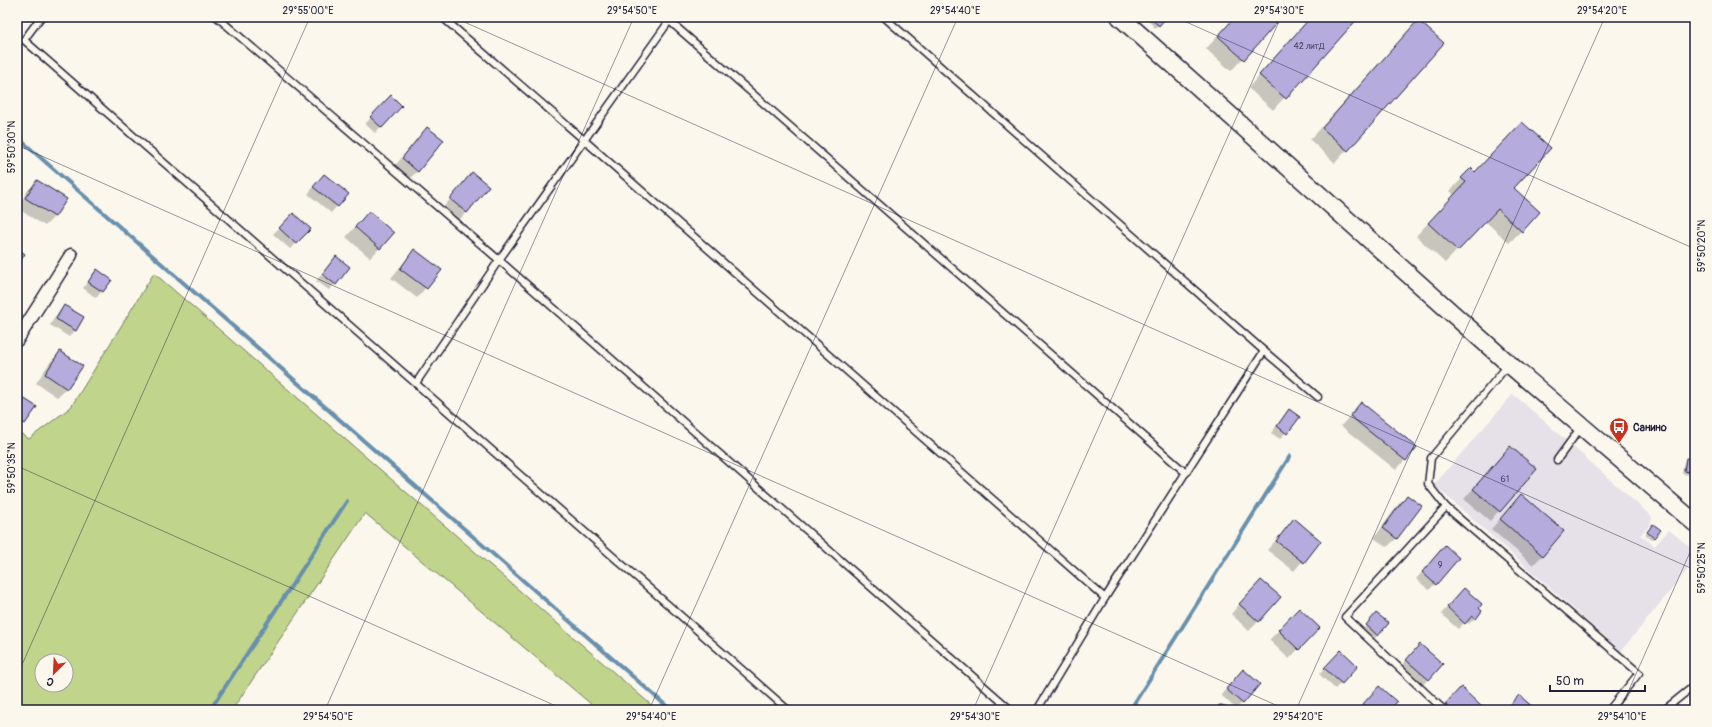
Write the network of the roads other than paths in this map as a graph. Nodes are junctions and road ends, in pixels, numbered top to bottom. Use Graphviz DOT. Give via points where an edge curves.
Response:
graph roads {
  1 [pos="41,17"];
  2 [pos="217,17"];
  3 [pos="442,17"];
  4 [pos="884,17"];
  5 [pos="1120,17"];
  6 [pos="669,18"];
  7 [pos="584,140"];
  8 [pos="71,255"];
  9 [pos="500,260"];
  10 [pos="17,340"];
  11 [pos="1264,351"];
  12 [pos="1509,364"];
  13 [pos="416,383"];
  14 [pos="1318,397"];
  15 [pos="1582,426"];
  16 [pos="1557,460"];
  17 [pos="1186,473"];
  18 [pos="1446,507"];
  19 [pos="1695,523"];
  20 [pos="1105,598"];
  21 [pos="1695,685"];
  22 [pos="788,710"];
  23 [pos="1011,710"];
  24 [pos="1037,710"];
  25 [pos="1444,710"];
  26 [pos="1609,710"];
  27 [pos="1664,710"];
  1 -- 13 [label="lane" via="24,40"];
  2 -- 9 [label="lane"];
  3 -- 7 [label="lane"];
  4 -- 11 [label="lane"];
  5 -- 12 [label="street"];
  6 -- 7 [label="lane"];
  6 -- 17 [label="lane"];
  7 -- 9 [label="lane"];
  7 -- 20 [label="lane"];
  8 -- 10 [label="street"];
  9 -- 13 [label="lane"];
  9 -- 23 [label="lane"];
  11 -- 14 [label="lane"];
  11 -- 17 [label="lane"];
  12 -- 15 [label="street"];
  12 -- 18 [label="lane" via="1431,458 1428,484"];
  13 -- 22 [label="lane"];
  15 -- 16 [label="lane"];
  15 -- 19 [label="street"];
  17 -- 20 [label="lane"];
  18 -- 25 [label="lane" via="1345,617"];
  18 -- 26 [label="lane" via="1639,673"];
  20 -- 24 [label="lane"];
  21 -- 27 [label="lane"];
}
